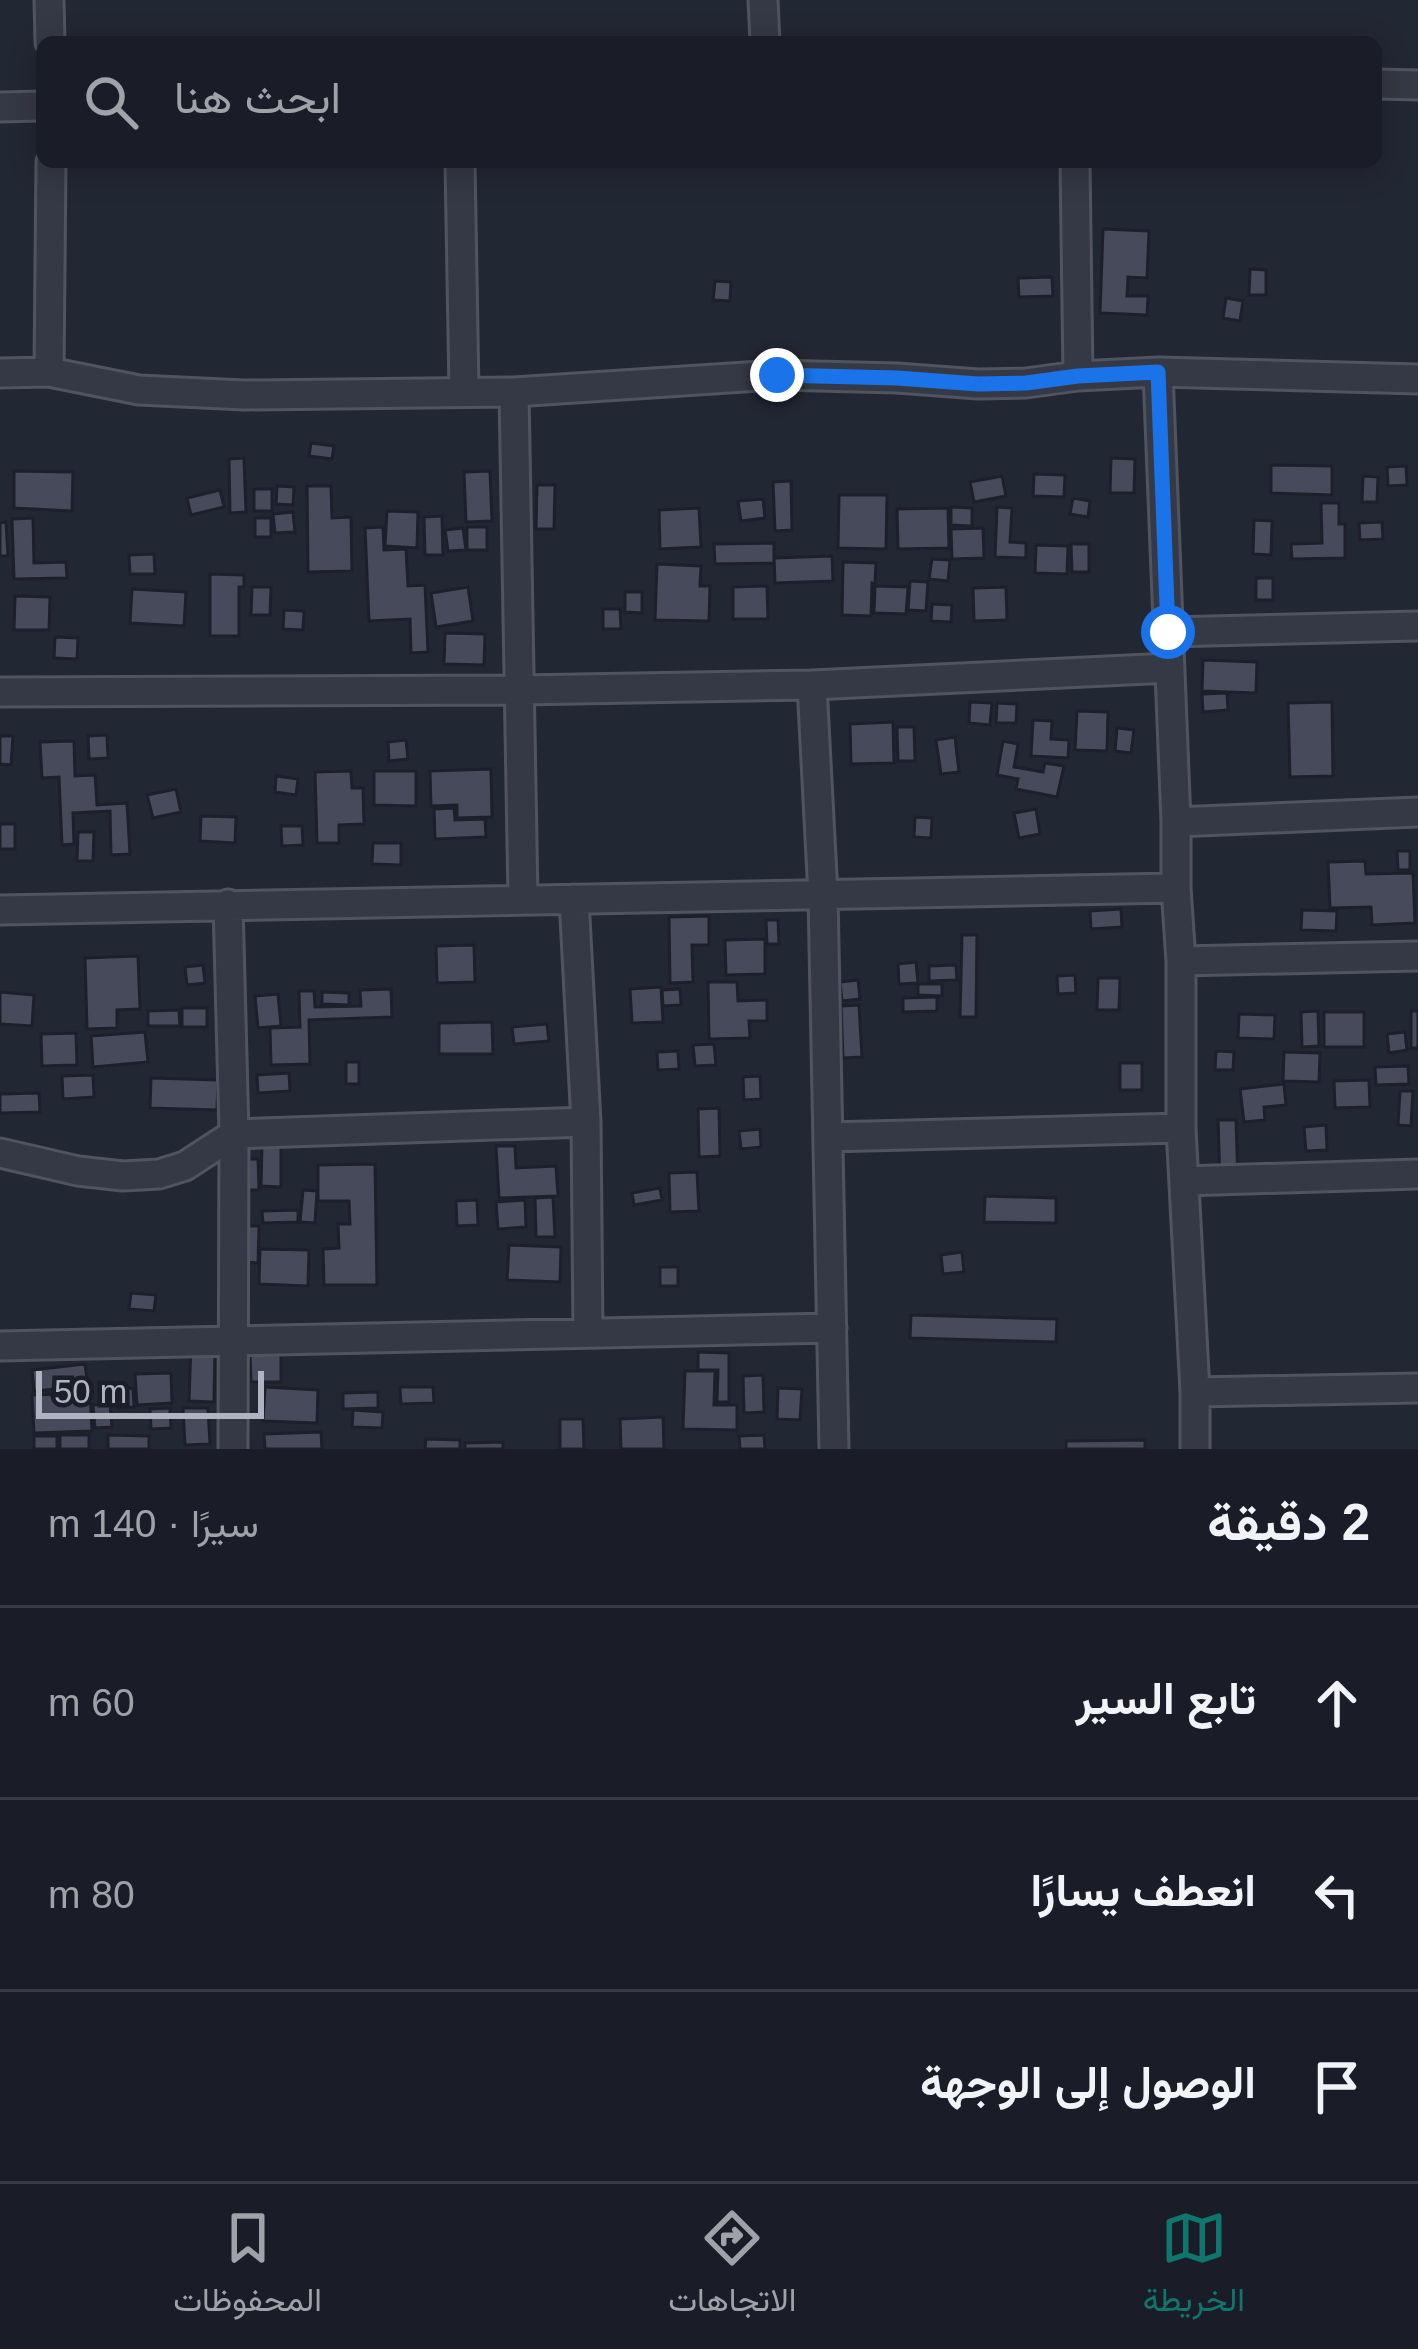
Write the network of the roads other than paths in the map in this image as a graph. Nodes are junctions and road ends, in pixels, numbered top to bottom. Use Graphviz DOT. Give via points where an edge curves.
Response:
graph roads {
  1 [pos="49,0"];
  2 [pos="764,0"];
  3 [pos="50,36"];
  4 [pos="765,36"];
  5 [pos="1382,85"];
  6 [pos="1418,85"];
  7 [pos="36,106"];
  8 [pos="0,107"];
  9 [pos="50,168"];
  10 [pos="460,168"];
  11 [pos="1075,168"];
  12 [pos="49,372"];
  13 [pos="1158,372"];
  14 [pos="0,373"];
  15 [pos="1078,376"];
  16 [pos="1418,379"];
  17 [pos="464,391"];
  18 [pos="514,392"];
  19 [pos="1418,626"];
  20 [pos="1168,632"];
  21 [pos="1170,668"];
  22 [pos="812,685"];
  23 [pos="520,690"];
  24 [pos="0,692"];
  25 [pos="1418,812"];
  26 [pos="1176,822"];
  27 [pos="1176,888"];
  28 [pos="823,895"];
  29 [pos="523,899"];
  30 [pos="574,899"];
  31 [pos="228,904"];
  32 [pos="0,910"];
  33 [pos="1418,956"];
  34 [pos="1181,961"];
  35 [pos="586,1122"];
  36 [pos="1181,1128"];
  37 [pos="235,1134"];
  38 [pos="828,1137"];
  39 [pos="0,1153"];
  40 [pos="1418,1174"];
  41 [pos="1184,1180"];
  42 [pos="832,1328"];
  43 [pos="588,1334"];
  44 [pos="232,1340"];
  45 [pos="0,1346"];
  46 [pos="1418,1388"];
  47 [pos="1195,1392"];
  48 [pos="233,1449"];
  49 [pos="834,1449"];
  50 [pos="1196,1449"];
  1 -- 3 [label="street"];
  2 -- 4 [label="street"];
  5 -- 6 [label="street"];
  7 -- 8 [label="street"];
  9 -- 12 [label="street"];
  10 -- 17 [label="street"];
  11 -- 15 [label="street"];
  12 -- 14 [label="street"];
  12 -- 17 [label="street" via="139,390 244,395"];
  13 -- 15 [label="street"];
  13 -- 16 [label="street"];
  13 -- 20 [label="street"];
  15 -- 18 [label="street" via="978,384 777,375"];
  17 -- 18 [label="street"];
  18 -- 23 [label="street"];
  19 -- 20 [label="street"];
  20 -- 21 [label="street"];
  21 -- 22 [label="street"];
  21 -- 26 [label="street"];
  22 -- 23 [label="street"];
  22 -- 28 [label="street"];
  23 -- 24 [label="street"];
  23 -- 29 [label="street"];
  25 -- 26 [label="street"];
  26 -- 27 [label="street"];
  27 -- 28 [label="street"];
  27 -- 34 [label="street"];
  28 -- 30 [label="street"];
  28 -- 38 [label="street"];
  29 -- 30 [label="street"];
  29 -- 31 [label="street"];
  30 -- 35 [label="street"];
  31 -- 32 [label="street"];
  31 -- 37 [label="street"];
  33 -- 34 [label="street"];
  34 -- 36 [label="street"];
  35 -- 37 [label="street"];
  35 -- 43 [label="street"];
  36 -- 38 [label="street"];
  36 -- 41 [label="street"];
  37 -- 39 [label="street" via="159,1174 78,1171"];
  37 -- 44 [label="street"];
  38 -- 42 [label="street"];
  40 -- 41 [label="street"];
  41 -- 47 [label="street"];
  42 -- 43 [label="street"];
  42 -- 49 [label="street"];
  43 -- 44 [label="street"];
  44 -- 45 [label="street"];
  44 -- 48 [label="street"];
  46 -- 47 [label="street"];
  47 -- 50 [label="street"];
}
